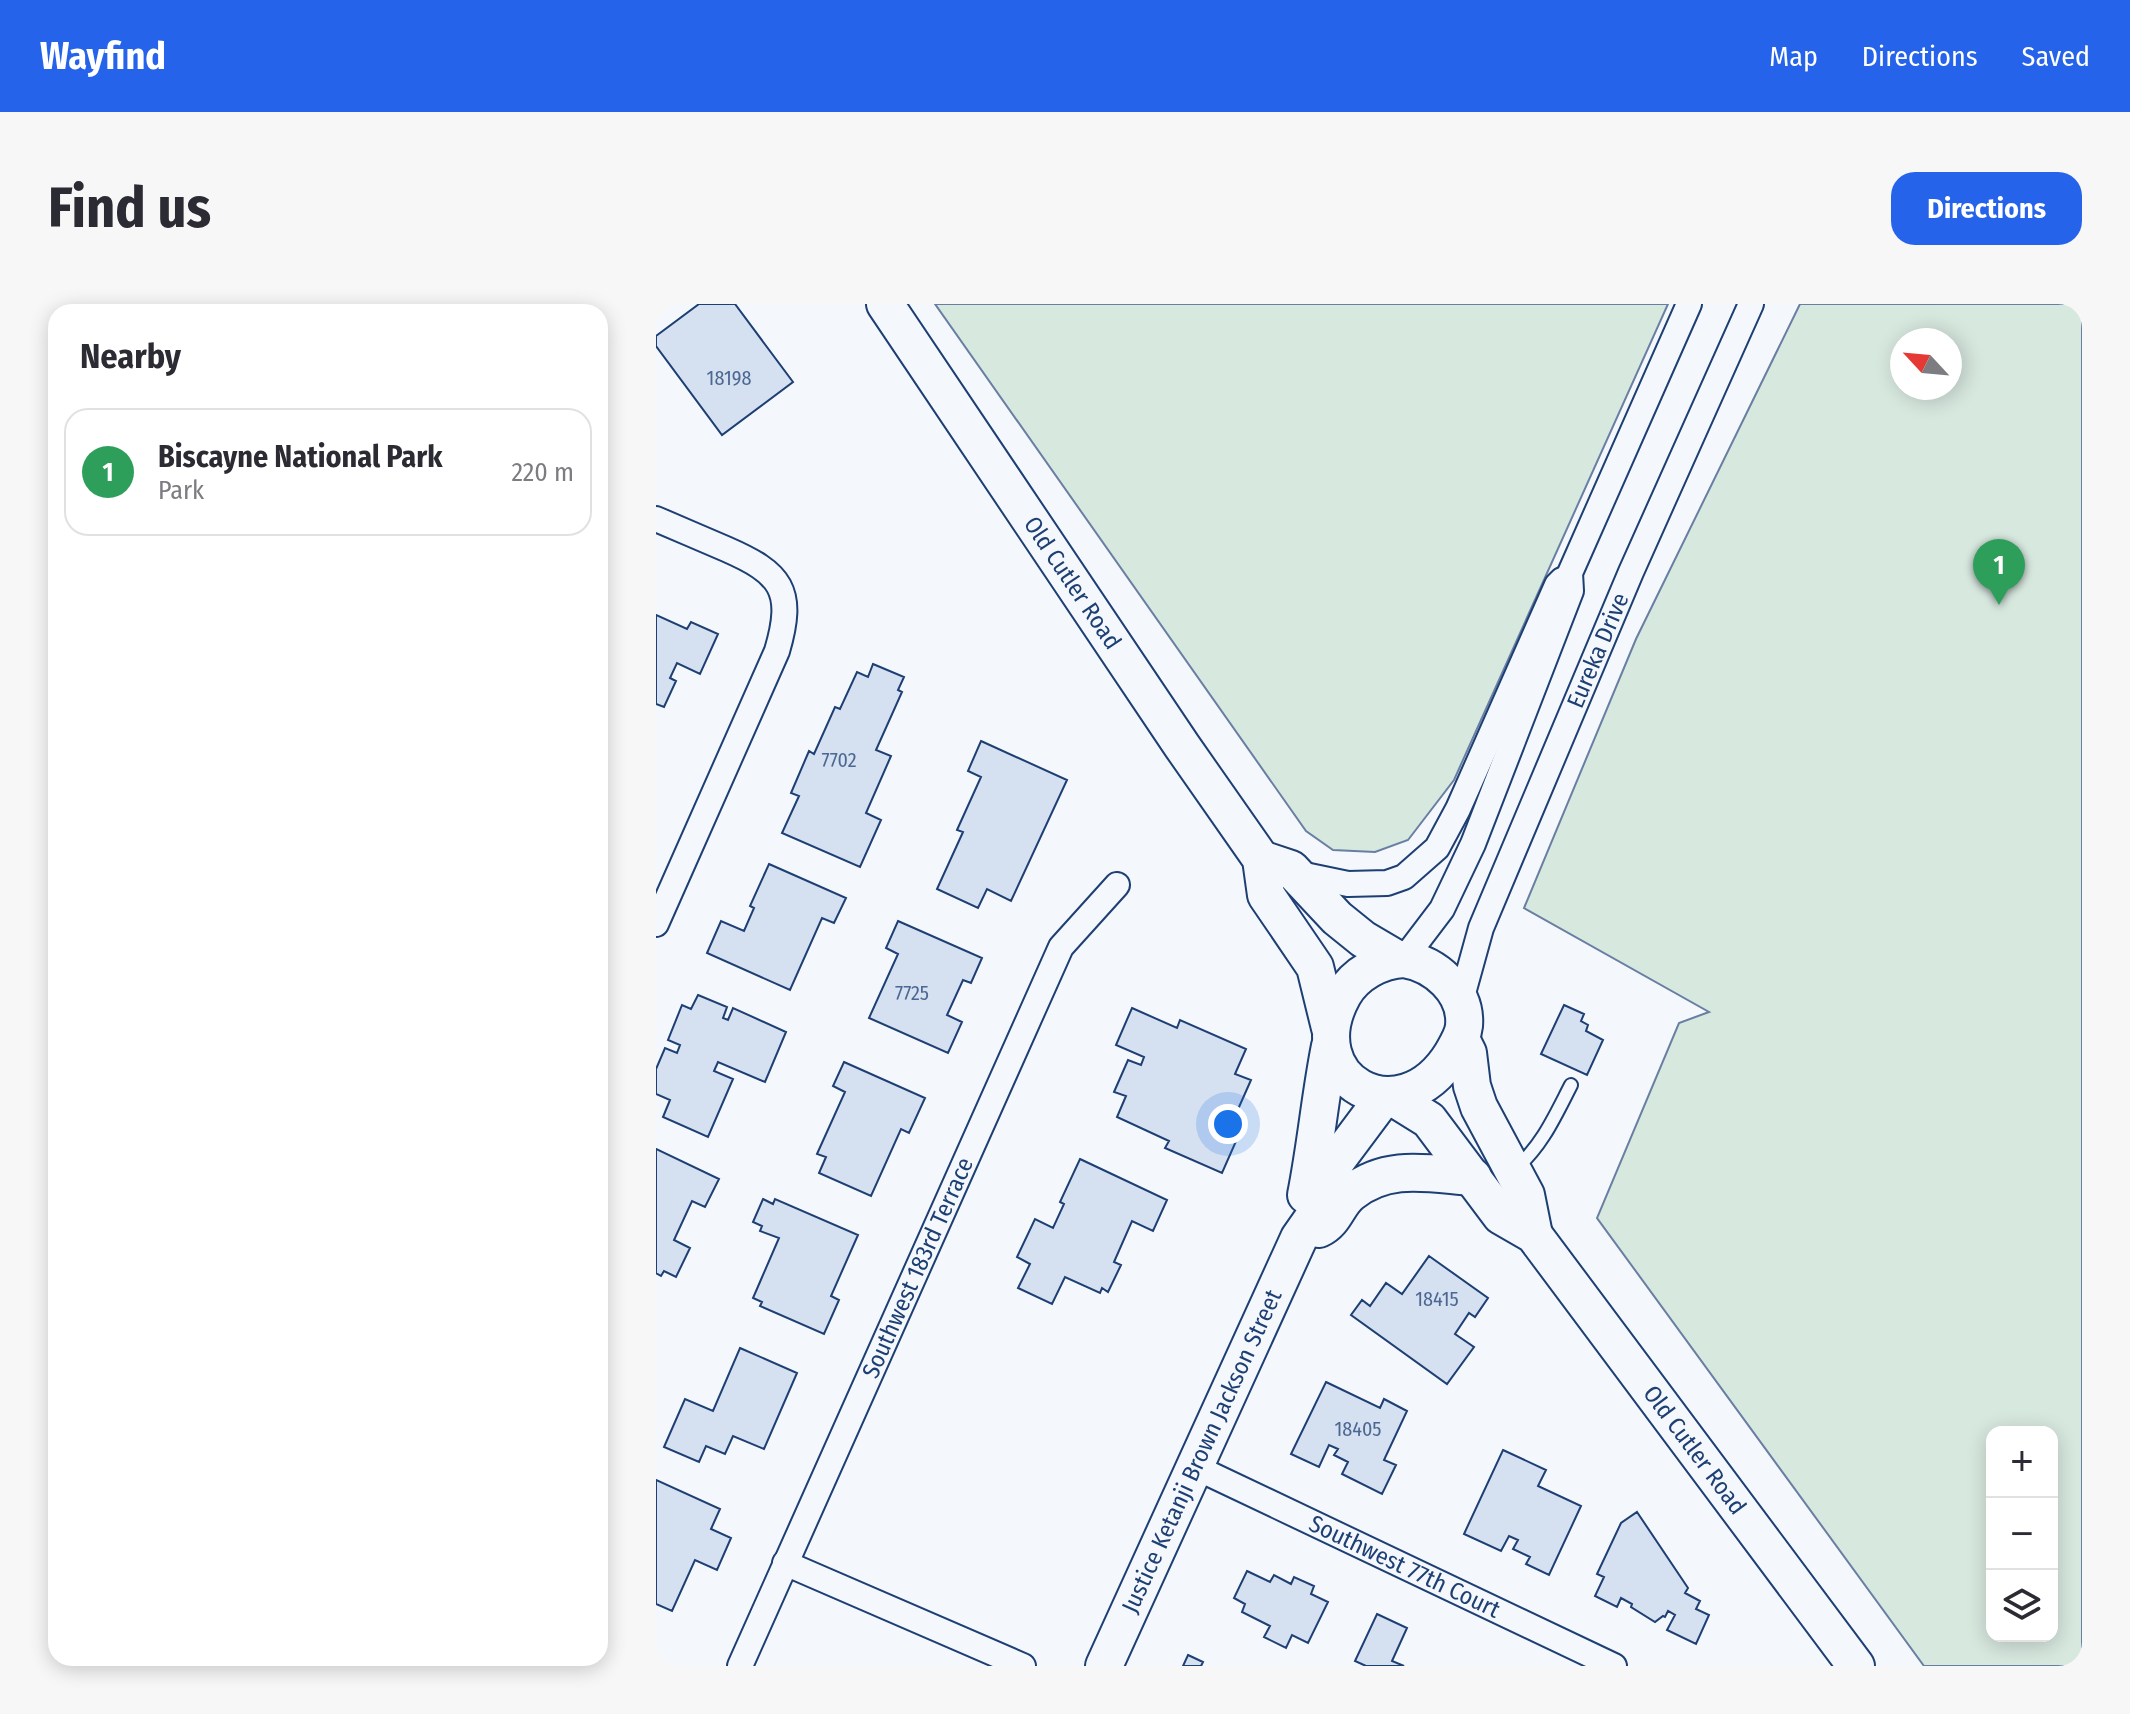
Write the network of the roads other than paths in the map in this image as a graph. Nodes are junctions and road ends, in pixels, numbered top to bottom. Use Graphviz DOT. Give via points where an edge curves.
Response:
graph roads {
  1 [pos="885,304"];
  2 [pos="1689,304"];
  3 [pos="1751,304"];
  4 [pos="656,519"];
  5 [pos="1570,573"];
  6 [pos="1261,859"];
  7 [pos="1294,873"];
  8 [pos="1117,885"];
  9 [pos="656,924"];
  10 [pos="1400,959"];
  11 [pos="1460,1021"];
  12 [pos="1330,1037"];
  13 [pos="1571,1085"];
  14 [pos="1388,1097"];
  15 [pos="1512,1171"];
  16 [pos="1473,1177"];
  17 [pos="1534,1235"];
  18 [pos="1299,1238"];
  19 [pos="1195,1467"];
  20 [pos="785,1563"];
  21 [pos="740,1666"];
  22 [pos="1023,1666"];
  23 [pos="1104,1666"];
  24 [pos="1614,1666"];
  25 [pos="1856,1666"];
  1 -- 6 [label="main road, Old Cutler Road"];
  2 -- 5 [label="street, Eureka Drive"];
  3 -- 11 [label="street, Eureka Drive" via="1481,928"];
  4 -- 9 [label="street" via="754,561 770,573 784,598 777,651"];
  5 -- 7 [label="street" via="1557,585 1437,848 1404,877 1387,883 1348,884"];
  5 -- 10 [label="street, Eureka Drive" via="1571,591 1473,844 1442,909"];
  6 -- 7 [label="main road"];
  6 -- 12 [label="main road, Old Cutler Road" via="1266,895 1315,967"];
  7 -- 10 [label="main road" via="1337,918"];
  8 -- 20 [label="street, Southwest 183rd Terrace" via="1061,947"];
  10 -- 11 [label="main road" via="1437,971 1453,989"];
  10 -- 12 [label="main road" via="1374,967 1347,988"];
  11 -- 14 [label="main road" via="1438,1073 1413,1090"];
  11 -- 15 [label="main road, Old Cutler Road" via="1479,1107"];
  12 -- 14 [label="main road" via="1336,1064 1348,1078"];
  12 -- 18 [label="main road, Justice Ketanji Brown Jackson Street"];
  13 -- 15 [label="lane" via="1532,1155"];
  14 -- 16 [label="main road, Old Cutler Road" via="1429,1120"];
  14 -- 18 [label="main road, Justice Ketanji Brown Jackson Street" via="1337,1160 1320,1208"];
  15 -- 17 [label="main road, Old Cutler Road" via="1526,1195"];
  16 -- 17 [label="main road, Old Cutler Road" via="1501,1216"];
  16 -- 18 [label="main road" via="1386,1174 1350,1193 1330,1224"];
  17 -- 25 [label="main road, Old Cutler Road"];
  18 -- 19 [label="main road, Justice Ketanji Brown Jackson Street"];
  19 -- 23 [label="main road, Justice Ketanji Brown Jackson Street"];
  19 -- 24 [label="street, Southwest 77th Court"];
  20 -- 21 [label="street, Southwest 183rd Terrace"];
  20 -- 22 [label="street"];
}
